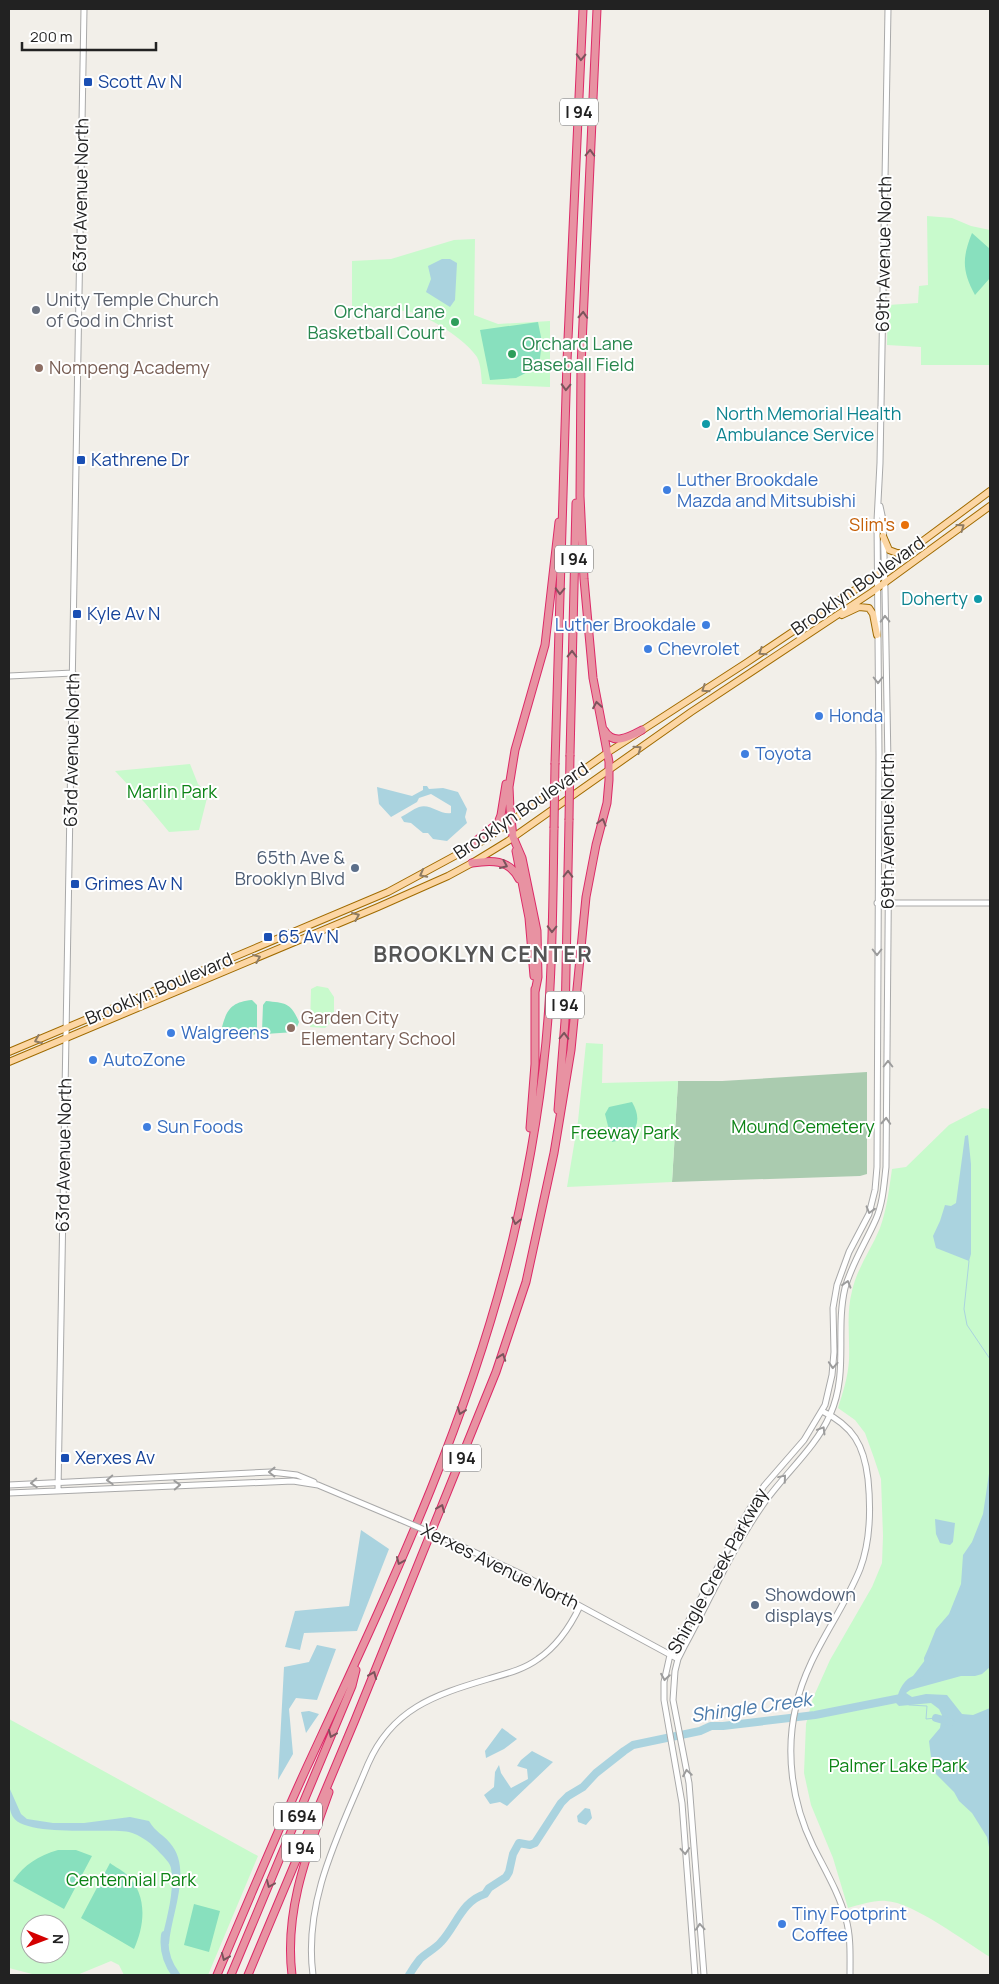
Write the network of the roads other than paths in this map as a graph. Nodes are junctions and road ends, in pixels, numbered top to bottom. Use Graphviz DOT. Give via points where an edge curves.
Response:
graph roads {
  1 [pos="84,9"];
  2 [pos="583,9"];
  3 [pos="597,9"];
  4 [pos="888,9"];
  5 [pos="581,364"];
  6 [pos="990,491"];
  7 [pos="879,500"];
  8 [pos="990,506"];
  9 [pos="562,508"];
  10 [pos="883,536"];
  11 [pos="907,553"];
  12 [pos="884,570"];
  13 [pos="877,575"];
  14 [pos="884,582"];
  15 [pos="877,587"];
  16 [pos="827,622"];
  17 [pos="877,635"];
  18 [pos="73,673"];
  19 [pos="9,676"];
  20 [pos="523,724"];
  21 [pos="601,724"];
  22 [pos="642,730"];
  23 [pos="607,753"];
  24 [pos="610,769"];
  25 [pos="511,821"];
  26 [pos="514,840"];
  27 [pos="465,850"];
  28 [pos="472,863"];
  29 [pos="523,889"];
  30 [pos="889,902"];
  31 [pos="990,902"];
  32 [pos="877,903"];
  33 [pos="535,992"];
  34 [pos="66,1028"];
  35 [pos="66,1038"];
  36 [pos="9,1052"];
  37 [pos="9,1062"];
  38 [pos="877,1162"];
  39 [pos="886,1162"];
  40 [pos="526,1174"];
  41 [pos="546,1189"];
  42 [pos="822,1411"];
  43 [pos="830,1415"];
  44 [pos="58,1482"];
  45 [pos="9,1485"];
  46 [pos="318,1485"];
  47 [pos="58,1491"];
  48 [pos="9,1493"];
  49 [pos="580,1606"];
  50 [pos="359,1655"];
  51 [pos="670,1655"];
  52 [pos="678,1659"];
  53 [pos="355,1720"];
  54 [pos="217,1975"];
  55 [pos="231,1975"];
  56 [pos="248,1975"];
  57 [pos="292,1975"];
  58 [pos="313,1975"];
  59 [pos="695,1975"];
  60 [pos="704,1975"];
  61 [pos="850,1975"];
  1 -- 18 [label="street, 63rd Avenue North"];
  2 -- 9 [label="highway, I 94, one-way"];
  5 -- 3 [label="highway, I 94, one-way"];
  4 -- 7 [label="street, 69th Avenue North"];
  21 -- 5 [label="highway, one-way" via="593,678 584,579 580,496"];
  41 -- 5 [label="highway, I 94, one-way, bridge" via="563,1060"];
  6 -- 11 [label="main road, Brooklyn Boulevard"];
  7 -- 10 [label="street, 69th Avenue North"];
  7 -- 13 [label="street, 69th Avenue North"];
  14 -- 8 [label="main road, Brooklyn Boulevard, one-way"];
  9 -- 20 [label="highway" via="546,636"];
  9 -- 40 [label="highway, I 94, one-way, bridge" via="549,1004 541,1084"];
  10 -- 11 [label="main road" via="889,550"];
  10 -- 12 [label="street, 69th Avenue North"];
  11 -- 12 [label="main road, Brooklyn Boulevard"];
  12 -- 13 [label="main road, Brooklyn Boulevard"];
  12 -- 14 [label="street, 69th Avenue North"];
  13 -- 15 [label="street, 69th Avenue North"];
  13 -- 22 [label="main road, Brooklyn Boulevard, one-way"];
  14 -- 15 [label="main road, Brooklyn Boulevard"];
  30 -- 14 [label="street, 69th Avenue North, one-way"];
  15 -- 16 [label="main road, Brooklyn Boulevard"];
  15 -- 17 [label="street, 69th Avenue North"];
  16 -- 17 [label="main road" via="859,607 866,607 874,614"];
  24 -- 16 [label="main road, Brooklyn Boulevard, one-way"];
  17 -- 32 [label="street, 69th Avenue North, one-way"];
  18 -- 19 [label="street"];
  18 -- 34 [label="street, 63rd Avenue North"];
  20 -- 25 [label="highway" via="510,778"];
  20 -- 27 [label="highway" via="510,759 500,819"];
  21 -- 22 [label="highway" via="607,734 616,739"];
  21 -- 23 [label="highway"];
  22 -- 23 [label="main road, Brooklyn Boulevard"];
  23 -- 24 [label="highway"];
  23 -- 25 [label="main road, Brooklyn Boulevard"];
  24 -- 26 [label="main road, Brooklyn Boulevard"];
  41 -- 24 [label="highway, one-way" via="564,1102 586,897"];
  25 -- 26 [label="highway"];
  25 -- 27 [label="main road, Brooklyn Boulevard"];
  26 -- 28 [label="main road, Brooklyn Boulevard"];
  26 -- 29 [label="highway"];
  26 -- 33 [label="highway" via="522,858 536,931 538,978"];
  27 -- 34 [label="main road, Brooklyn Boulevard, one-way" via="388,892"];
  28 -- 29 [label="highway, one-way" via="491,861 506,864 515,872"];
  35 -- 28 [label="main road, Brooklyn Boulevard, one-way" via="378,907"];
  29 -- 33 [label="highway" via="532,937"];
  30 -- 31 [label="street"];
  30 -- 32 [label="street"];
  39 -- 30 [label="street, 69th Avenue North, one-way"];
  32 -- 38 [label="street, 69th Avenue North, one-way"];
  33 -- 40 [label="highway" via="535,1064"];
  34 -- 35 [label="street, 63rd Avenue North"];
  34 -- 36 [label="main road, Brooklyn Boulevard, one-way"];
  35 -- 37 [label="main road, Brooklyn Boulevard"];
  35 -- 44 [label="street, 63rd Avenue North"];
  38 -- 42 [label="street, Shingle Creek Parkway, one-way" via="869,1214 849,1252 837,1285 833,1308 832,1375"];
  43 -- 39 [label="street, Shingle Creek Parkway, one-way" via="842,1374 845,1288 857,1255 877,1217"];
  40 -- 50 [label="highway, I 94, one-way" via="501,1284 466,1396 435,1479"];
  53 -- 41 [label="highway, I 94, one-way" via="496,1372 526,1282"];
  42 -- 43 [label="street"];
  42 -- 51 [label="street, Shingle Creek Parkway" via="804,1440 754,1502"];
  52 -- 43 [label="street, Shingle Creek Parkway, one-way" via="757,1513 813,1444"];
  43 -- 61 [label="street" via="856,1437 864,1454 870,1501 868,1537 855,1579 807,1669 794,1712 791,1765 796,1800 806,1830 842,1907 850,1941"];
  44 -- 45 [label="street, Xerxes Avenue North, one-way"];
  46 -- 44 [label="street, Xerxes Avenue North, one-way" via="297,1475 271,1472"];
  44 -- 47 [label="street, 63rd Avenue North"];
  47 -- 46 [label="street, Xerxes Avenue North, one-way" via="286,1480"];
  46 -- 49 [label="street, Xerxes Avenue North, bridge" via="448,1540"];
  47 -- 48 [label="street, Xerxes Avenue North"];
  49 -- 51 [label="street, Xerxes Avenue North"];
  49 -- 58 [label="street" via="564,1634 537,1660 519,1669 434,1696 412,1708 384,1736 368,1764 319,1886 311,1940"];
  50 -- 54 [label="highway, I 94, one-way"];
  50 -- 55 [label="highway, I 694, one-way" via="352,1686"];
  51 -- 52 [label="street, Xerxes Avenue North"];
  51 -- 59 [label="street, Shingle Creek Parkway, one-way" via="664,1700 682,1803"];
  60 -- 52 [label="street, Shingle Creek Parkway, one-way" via="690,1801 673,1700"];
  53 -- 56 [label="highway, I 94"];
  53 -- 57 [label="highway" via="298,1884 291,1931"];
}
